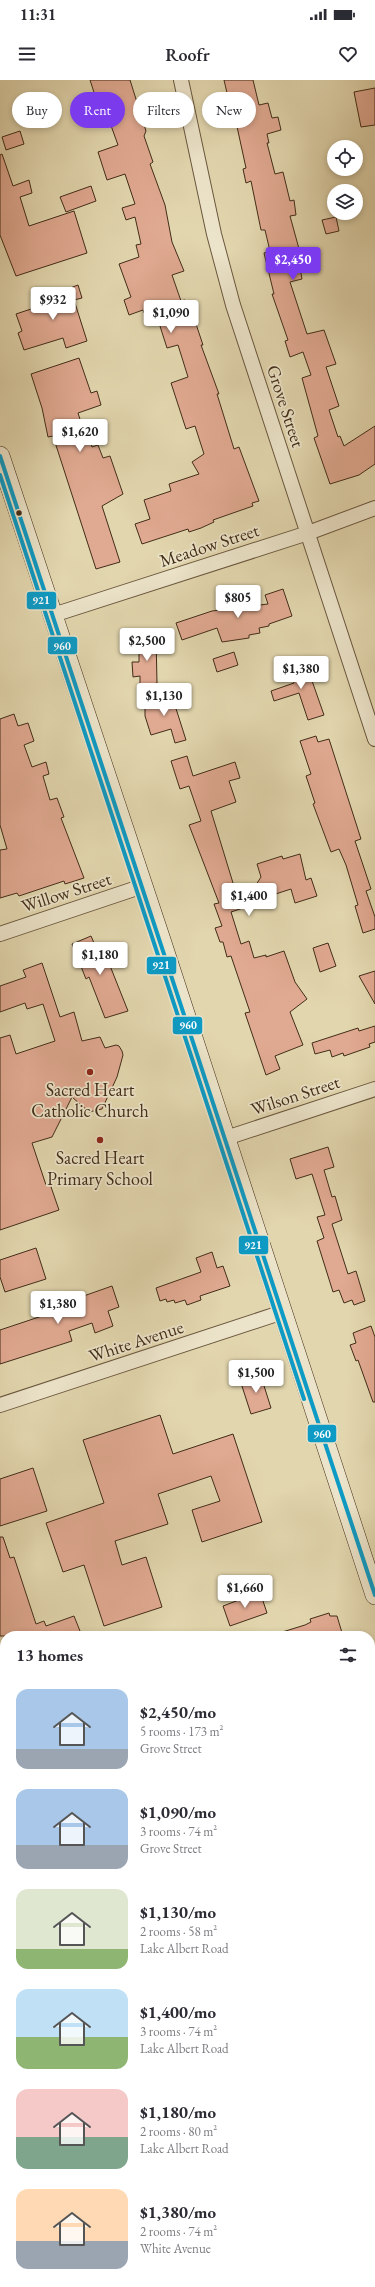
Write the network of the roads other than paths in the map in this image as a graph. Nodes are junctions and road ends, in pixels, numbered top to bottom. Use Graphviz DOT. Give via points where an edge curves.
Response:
graph roads {
  1 [pos="181,80"];
  2 [pos="0,456"];
  3 [pos="375,508"];
  4 [pos="308,533"];
  5 [pos="53,615"];
  6 [pos="375,739"];
  7 [pos="143,886"];
  8 [pos="0,934"];
  9 [pos="375,1089"];
  10 [pos="226,1138"];
  11 [pos="283,1312"];
  12 [pos="0,1405"];
  13 [pos="375,1595"];
  1 -- 4 [label="street, Grove Street" via="214,234 233,305"];
  2 -- 5 [label="main road"];
  3 -- 4 [label="street, Meadow Street"];
  4 -- 5 [label="street, Meadow Street"];
  4 -- 6 [label="street, Grove Street"];
  5 -- 7 [label="main road"];
  7 -- 8 [label="street, Willow Street"];
  7 -- 10 [label="main road"];
  9 -- 10 [label="street, Wilson Street"];
  10 -- 11 [label="main road"];
  11 -- 12 [label="street, White Avenue"];
  11 -- 13 [label="main road"];
}
